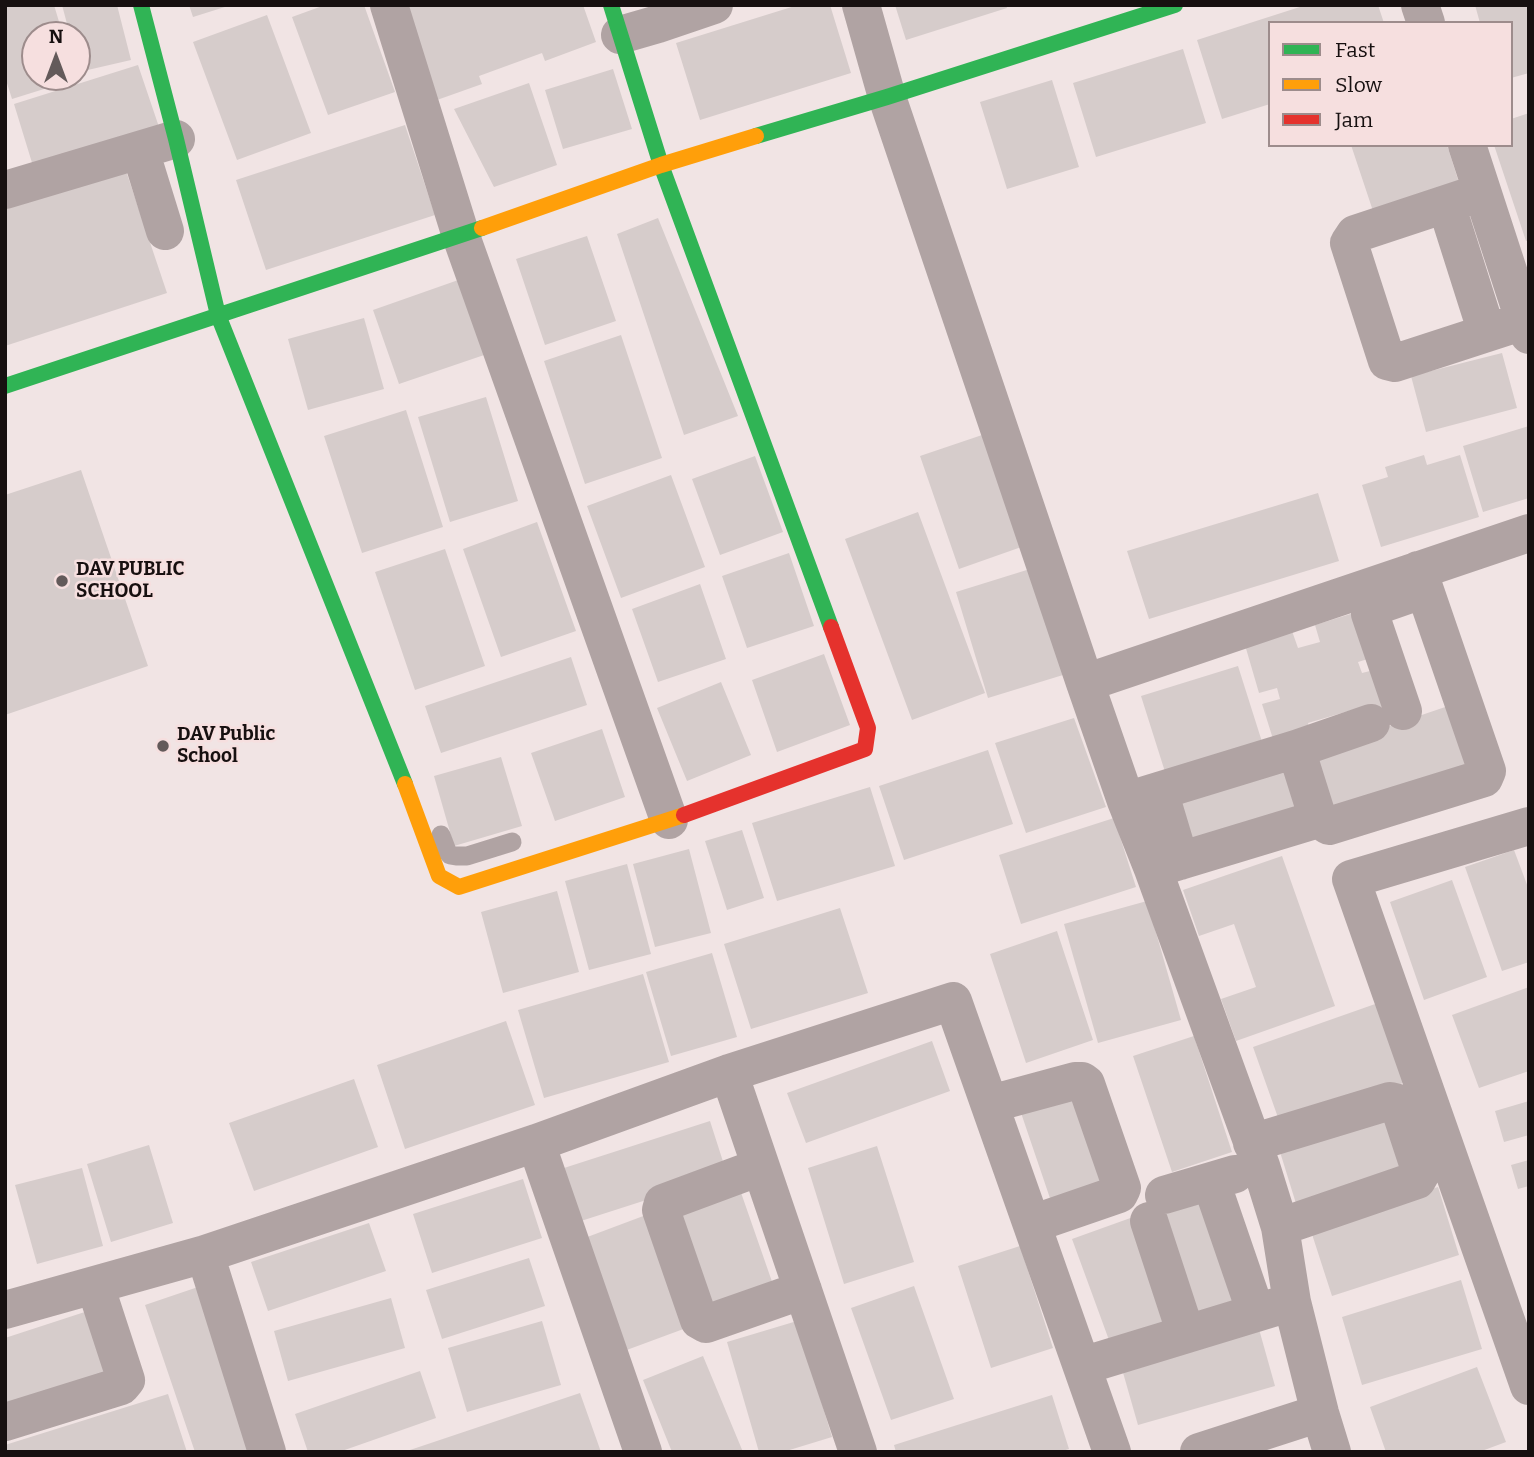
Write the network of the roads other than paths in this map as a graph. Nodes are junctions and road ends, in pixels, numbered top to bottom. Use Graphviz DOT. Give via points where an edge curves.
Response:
graph roads {
  1 [pos="141,5"];
  2 [pos="389,5"];
  3 [pos="714,5"];
  4 [pos="860,5"];
  5 [pos="1150,9"];
  6 [pos="615,20"];
  7 [pos="887,97"];
  8 [pos="176,139"];
  9 [pos="1467,147"];
  10 [pos="140,150"];
  11 [pos="662,164"];
  12 [pos="5,190"];
  13 [pos="1482,192"];
  14 [pos="1446,204"];
  15 [pos="165,230"];
  16 [pos="461,236"];
  17 [pos="218,315"];
  18 [pos="1527,328"];
  19 [pos="1487,333"];
  20 [pos="5,386"];
  21 [pos="1529,533"];
  22 [pos="1421,580"];
  23 [pos="1085,683"];
  24 [pos="1296,749"];
  25 [pos="1142,796"];
  26 [pos="414,808"];
  27 [pos="1318,819"];
  28 [pos="669,820"];
  29 [pos="1529,826"];
  30 [pos="512,842"];
  31 [pos="1166,865"];
  32 [pos="729,1073"];
  33 [pos="1000,1101"];
  34 [pos="1421,1127"];
  35 [pos="536,1143"];
  36 [pos="1260,1149"];
  37 [pos="760,1167"];
  38 [pos="1211,1182"];
  39 [pos="1103,1217"];
  40 [pos="1288,1225"];
  41 [pos="1044,1228"];
  42 [pos="205,1254"];
  43 [pos="803,1290"];
  44 [pos="88,1296"];
  45 [pos="1292,1302"];
  46 [pos="1256,1313"];
  47 [pos="18,1316"];
  48 [pos="1186,1334"];
  49 [pos="1092,1363"];
  50 [pos="1529,1386"];
  51 [pos="1320,1413"];
  52 [pos="5,1422"];
  53 [pos="267,1452"];
  54 [pos="643,1452"];
  55 [pos="858,1452"];
  56 [pos="1112,1452"];
  57 [pos="1199,1452"];
  58 [pos="1332,1452"];
  1 -- 8 [label="street"];
  2 -- 16 [label="street"];
  3 -- 6 [label="street" via="658,24"];
  4 -- 7 [label="street"];
  5 -- 7 [label="street"];
  6 -- 11 [label="street"];
  7 -- 11 [label="street"];
  7 -- 23 [label="street"];
  8 -- 10 [label="street"];
  8 -- 17 [label="street"];
  9 -- 13 [label="street"];
  10 -- 12 [label="street"];
  10 -- 15 [label="street"];
  11 -- 16 [label="street"];
  11 -- 28 [label="street" via="868,729 865,749"];
  13 -- 14 [label="street"];
  13 -- 18 [label="street"];
  14 -- 19 [label="street"];
  14 -- 19 [label="street" via="1355,234 1349,243 1387,361 1395,363"];
  16 -- 17 [label="street"];
  16 -- 28 [label="street"];
  17 -- 20 [label="street"];
  17 -- 26 [label="street"];
  18 -- 19 [label="street"];
  21 -- 22 [label="street"];
  22 -- 23 [label="street"];
  22 -- 24 [label="street" via="1373,607 1370,614 1387,717"];
  22 -- 27 [label="street" via="1487,771 1484,778 1329,826"];
  23 -- 25 [label="street"];
  24 -- 25 [label="street"];
  24 -- 27 [label="street"];
  25 -- 31 [label="street"];
  26 -- 28 [label="street" via="439,876 459,887"];
  26 -- 30 [label="lane" via="433,807 450,855 467,856"];
  27 -- 31 [label="street"];
  29 -- 34 [label="street" via="1351,879"];
  31 -- 36 [label="street"];
  32 -- 33 [label="street" via="953,1000"];
  32 -- 35 [label="street"];
  32 -- 37 [label="street"];
  33 -- 41 [label="street"];
  33 -- 41 [label="street" via="1075,1081 1086,1084 1122,1188 1119,1194"];
  34 -- 36 [label="street" via="1398,1103 1390,1101"];
  34 -- 40 [label="street" via="1417,1180"];
  34 -- 50 [label="street"];
  35 -- 42 [label="street"];
  35 -- 54 [label="street"];
  36 -- 38 [label="street"];
  36 -- 40 [label="street"];
  37 -- 43 [label="street"];
  37 -- 43 [label="street" via="663,1203 694,1308 706,1324"];
  38 -- 46 [label="street"];
  38 -- 48 [label="street" via="1156,1208"];
  39 -- 41 [label="street"];
  40 -- 45 [label="street"];
  41 -- 49 [label="street"];
  42 -- 44 [label="street"];
  42 -- 53 [label="street"];
  43 -- 55 [label="street"];
  44 -- 47 [label="street"];
  44 -- 52 [label="street" via="126,1380 121,1387"];
  45 -- 46 [label="street"];
  45 -- 51 [label="street"];
  46 -- 48 [label="street"];
  48 -- 49 [label="street"];
  49 -- 56 [label="street"];
  51 -- 57 [label="street"];
  51 -- 58 [label="street"];
}
